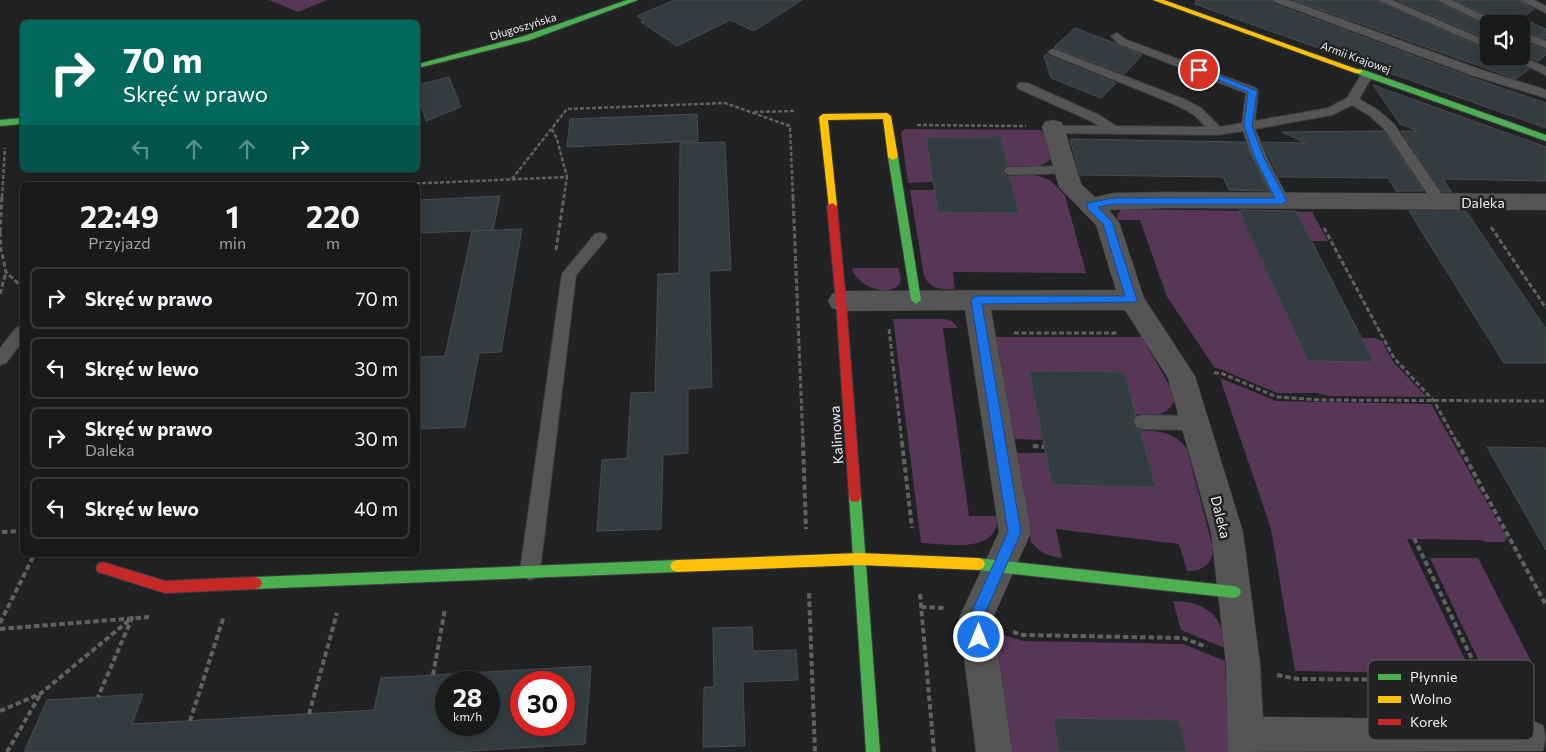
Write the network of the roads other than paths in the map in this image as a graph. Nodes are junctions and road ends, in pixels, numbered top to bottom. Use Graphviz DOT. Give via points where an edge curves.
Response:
graph roads {
  1 [pos="634,0"];
  2 [pos="1157,0"];
  3 [pos="1279,0"];
  4 [pos="1383,0"];
  5 [pos="1442,0"];
  6 [pos="1525,0"];
  7 [pos="1546,10"];
  8 [pos="1480,17"];
  9 [pos="1117,36"];
  10 [pos="1530,38"];
  11 [pos="1480,42"];
  12 [pos="1546,45"];
  13 [pos="1054,52"];
  14 [pos="1530,64"];
  15 [pos="420,66"];
  16 [pos="1546,71"];
  17 [pos="1367,75"];
  18 [pos="1022,86"];
  19 [pos="1546,94"];
  20 [pos="1352,100"];
  21 [pos="20,121"];
  22 [pos="0,123"];
  23 [pos="1248,126"];
  24 [pos="1054,128"];
  25 [pos="1114,131"];
  26 [pos="1217,131"];
  27 [pos="1546,138"];
  28 [pos="1066,170"];
  29 [pos="1011,171"];
  30 [pos="1282,201"];
  31 [pos="1440,202"];
  32 [pos="1546,202"];
  33 [pos="1090,206"];
  34 [pos="600,238"];
  35 [pos="916,300"];
  36 [pos="976,300"];
  37 [pos="1132,300"];
  38 [pos="841,301"];
  39 [pos="20,334"];
  40 [pos="0,359"];
  41 [pos="1142,422"];
  42 [pos="1195,423"];
  43 [pos="860,559"];
  44 [pos="1000,565"];
  45 [pos="103,568"];
  46 [pos="530,571"];
  47 [pos="1234,592"];
  48 [pos="1416,740"];
  49 [pos="1246,743"];
  50 [pos="873,752"];
  51 [pos="994,752"];
  1 -- 15 [label="street, Długoszyńska" via="578,22 470,56"];
  2 -- 17 [label="street, Armii Krajowej"];
  3 -- 19 [label="lane" via="1475,72"];
  4 -- 11 [label="lane"];
  5 -- 8 [label="lane"];
  6 -- 7 [label="lane"];
  9 -- 23 [label="lane" via="1123,42 1252,91"];
  10 -- 12 [label="lane"];
  13 -- 26 [label="lane" via="1180,102 1197,111"];
  14 -- 16 [label="lane"];
  17 -- 20 [label="lane"];
  17 -- 27 [label="street, Armii Krajowej"];
  18 -- 25 [label="lane" via="1095,118"];
  20 -- 23 [label="lane" via="1332,111"];
  20 -- 31 [label="lane" via="1390,127"];
  21 -- 22 [label="street"];
  23 -- 26 [label="lane"];
  23 -- 30 [label="lane"];
  24 -- 25 [label="lane"];
  24 -- 28 [label="street, Daleka"];
  25 -- 26 [label="lane"];
  28 -- 29 [label="lane"];
  28 -- 33 [label="street, Daleka" via="1070,187"];
  30 -- 31 [label="street, Daleka"];
  30 -- 33 [label="street, Daleka" via="1114,201"];
  31 -- 32 [label="street, Daleka"];
  33 -- 37 [label="street, Daleka" via="1107,222"];
  34 -- 46 [label="lane" via="569,274"];
  35 -- 36 [label="street"];
  35 -- 38 [label="street"];
  35 -- 38 [label="street, Kalinowa" via="887,116 823,117"];
  36 -- 37 [label="street"];
  36 -- 44 [label="street" via="1015,532"];
  37 -- 42 [label="street, Daleka" via="1181,376"];
  38 -- 43 [label="street, Kalinowa"];
  39 -- 40 [label="lane"];
  41 -- 42 [label="lane"];
  42 -- 47 [label="street, Daleka" via="1227,532"];
  43 -- 44 [label="street"];
  43 -- 46 [label="street"];
  43 -- 50 [label="street, Kalinowa"];
  44 -- 47 [label="street"];
  44 -- 51 [label="street" via="976,618"];
  45 -- 46 [label="street" via="165,587"];
  47 -- 49 [label="street, Daleka" via="1243,664"];
  48 -- 49 [label="street"];
}
